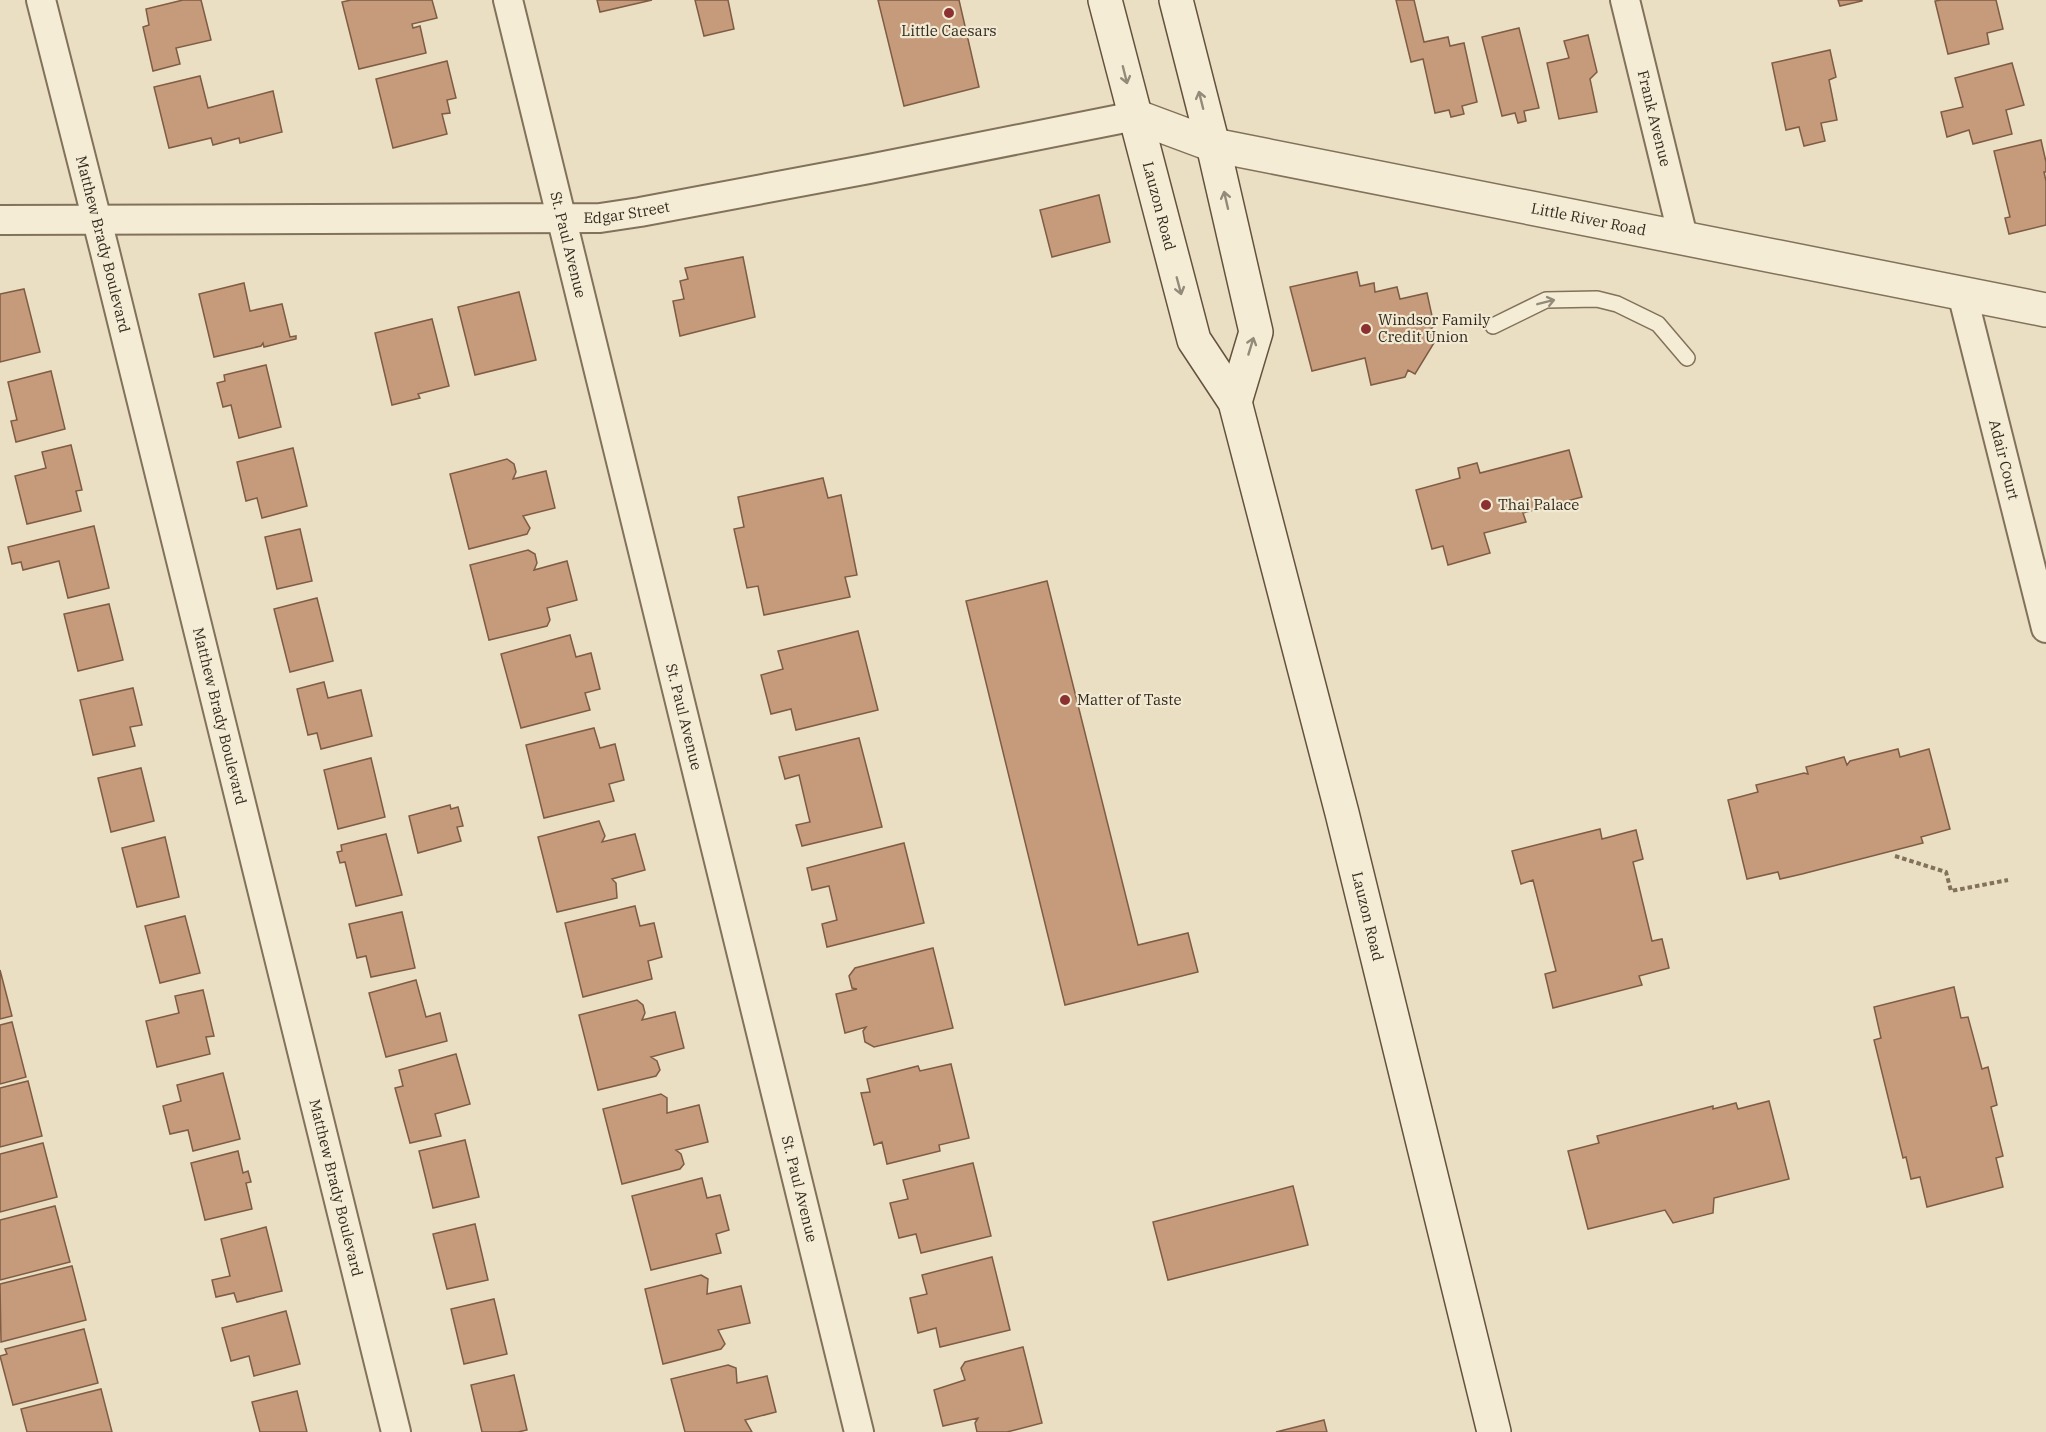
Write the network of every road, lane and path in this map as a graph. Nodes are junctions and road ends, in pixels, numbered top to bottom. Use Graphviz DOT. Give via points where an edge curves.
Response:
graph roads {
  1 [pos="41,0"];
  2 [pos="508,0"];
  3 [pos="1105,0"];
  4 [pos="1176,0"];
  5 [pos="1625,0"];
  6 [pos="1135,116"];
  7 [pos="1213,145"];
  8 [pos="97,219"];
  9 [pos="564,219"];
  10 [pos="0,220"];
  11 [pos="1683,237"];
  12 [pos="1962,293"];
  13 [pos="2046,310"];
  14 [pos="1493,326"];
  15 [pos="1687,358"];
  16 [pos="1234,402"];
  17 [pos="2046,628"];
  18 [pos="1895,856"];
  19 [pos="2008,880"];
  20 [pos="396,1432"];
  21 [pos="859,1432"];
  22 [pos="1494,1432"];
  1 -- 8 [label="street, Matthew Brady Boulevard"];
  2 -- 9 [label="street, St. Paul Avenue"];
  3 -- 6 [label="main road, Lauzon Road, one-way"];
  7 -- 4 [label="main road, one-way"];
  5 -- 11 [label="street, Frank Avenue"];
  6 -- 7 [label="main road, Little River Road"];
  6 -- 9 [label="street, Edgar Street" via="640,212"];
  6 -- 16 [label="main road, Lauzon Road, one-way" via="1194,340"];
  7 -- 11 [label="main road, Little River Road"];
  16 -- 7 [label="main road, one-way" via="1256,332"];
  8 -- 9 [label="street, Edgar Street"];
  8 -- 10 [label="street, Edgar Street"];
  8 -- 20 [label="street, Matthew Brady Boulevard"];
  9 -- 21 [label="street, St. Paul Avenue"];
  11 -- 12 [label="main road, Little River Road"];
  12 -- 13 [label="main road, Little River Road"];
  12 -- 17 [label="street, Adair Court"];
  14 -- 15 [label="lane, one-way" via="1546,300 1597,299 1658,324"];
  16 -- 22 [label="main road, Lauzon Road" via="1342,813"];
  18 -- 19 [label="path" via="1946,872 1950,891"];
}
